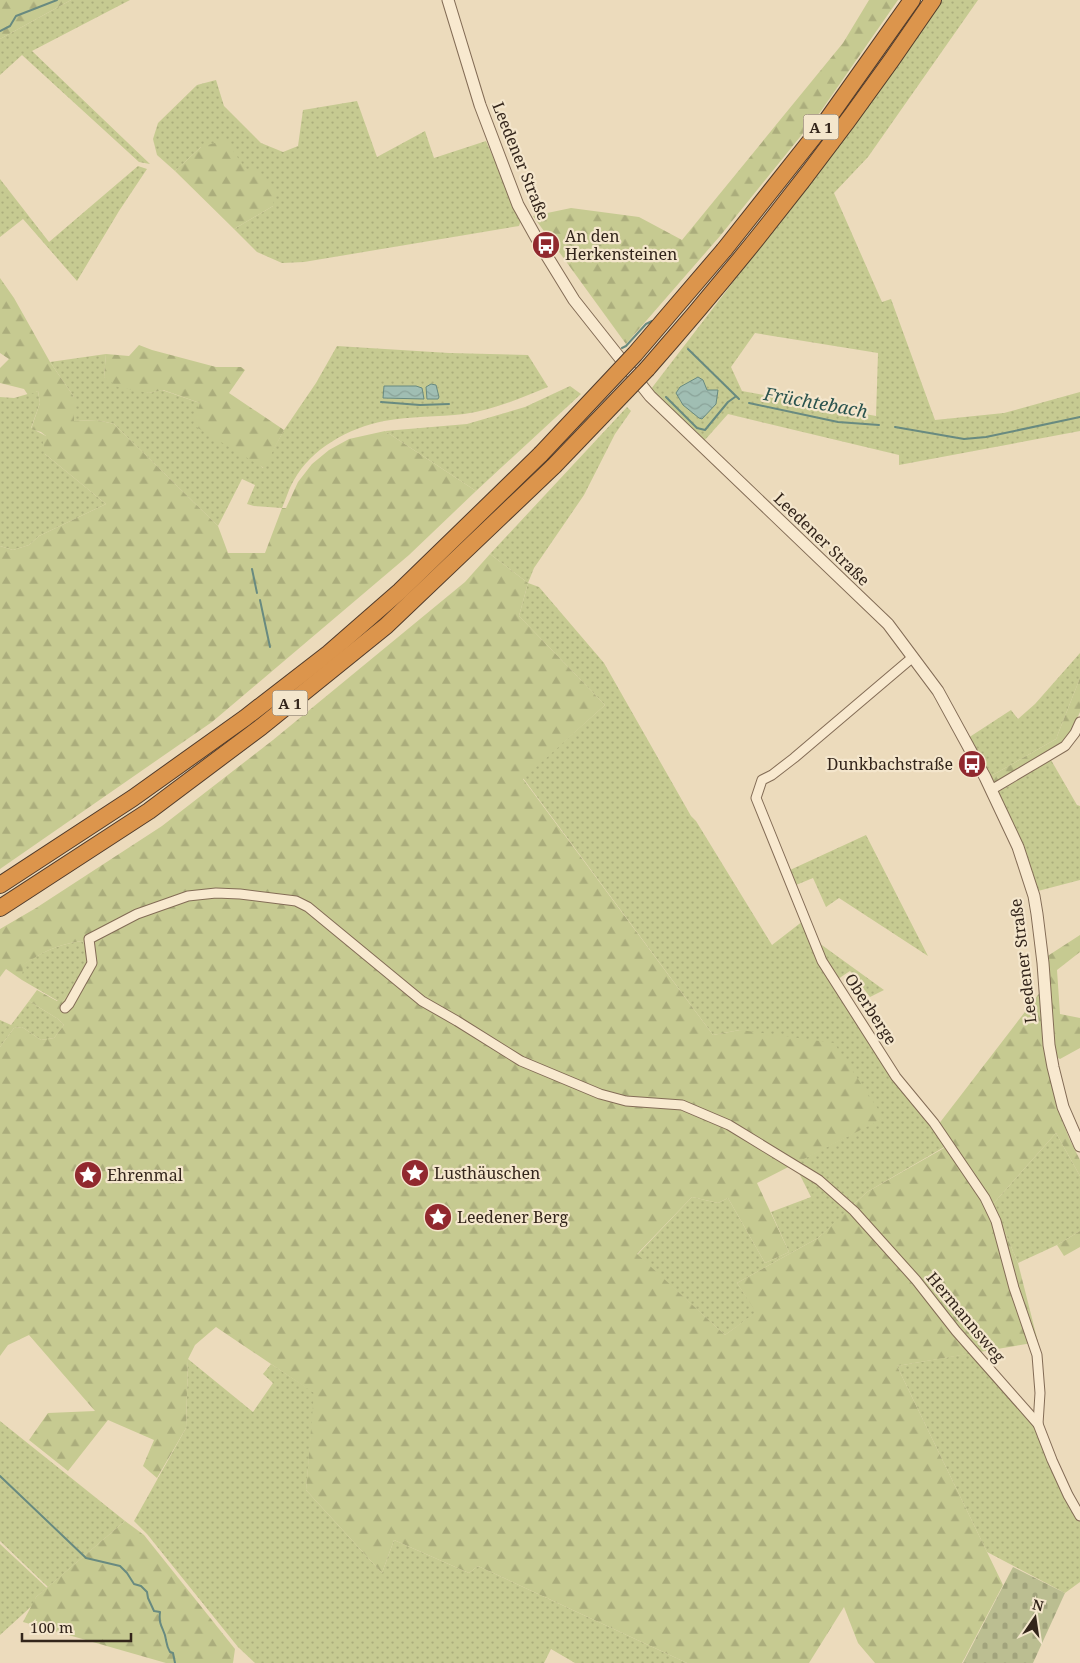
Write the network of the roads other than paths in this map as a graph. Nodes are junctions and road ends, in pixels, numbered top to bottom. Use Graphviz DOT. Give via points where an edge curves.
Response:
graph roads {
  1 [pos="448,0"];
  2 [pos="912,0"];
  3 [pos="933,0"];
  4 [pos="913,657"];
  5 [pos="1080,722"];
  6 [pos="991,790"];
  7 [pos="0,885"];
  8 [pos="0,908"];
  9 [pos="65,1008"];
  10 [pos="1080,1146"];
  11 [pos="1038,1424"];
  12 [pos="1080,1516"];
  1 -- 4 [label="street, Leedener Straße" via="480,106 518,204 574,300 650,396 888,624"];
  2 -- 7 [label="highway, A 1, bridge" via="827,120 724,250 635,354 541,454 400,591 245,718 134,798"];
  3 -- 8 [label="highway, A 1, bridge" via="826,152 738,262 647,369 554,466 386,626 261,727 150,811"];
  4 -- 6 [label="street, Leedener Straße" via="938,691"];
  4 -- 11 [label="street, Oberberge" via="794,758 762,780 756,798 822,961 896,1077 934,1123 996,1221 1037,1355"];
  5 -- 6 [label="street" via="1065,746"];
  6 -- 10 [label="street, Leedener Straße" via="1018,847 1034,896 1049,1045 1063,1107"];
  9 -- 11 [label="street, Hermannsweg" via="92,963 89,939 137,914 188,896 216,893 296,901 318,914 422,1001 521,1061 600,1094 626,1101 682,1105 729,1125 819,1180 854,1211 916,1280"];
  11 -- 12 [label="street, Hermannsweg"];
}
